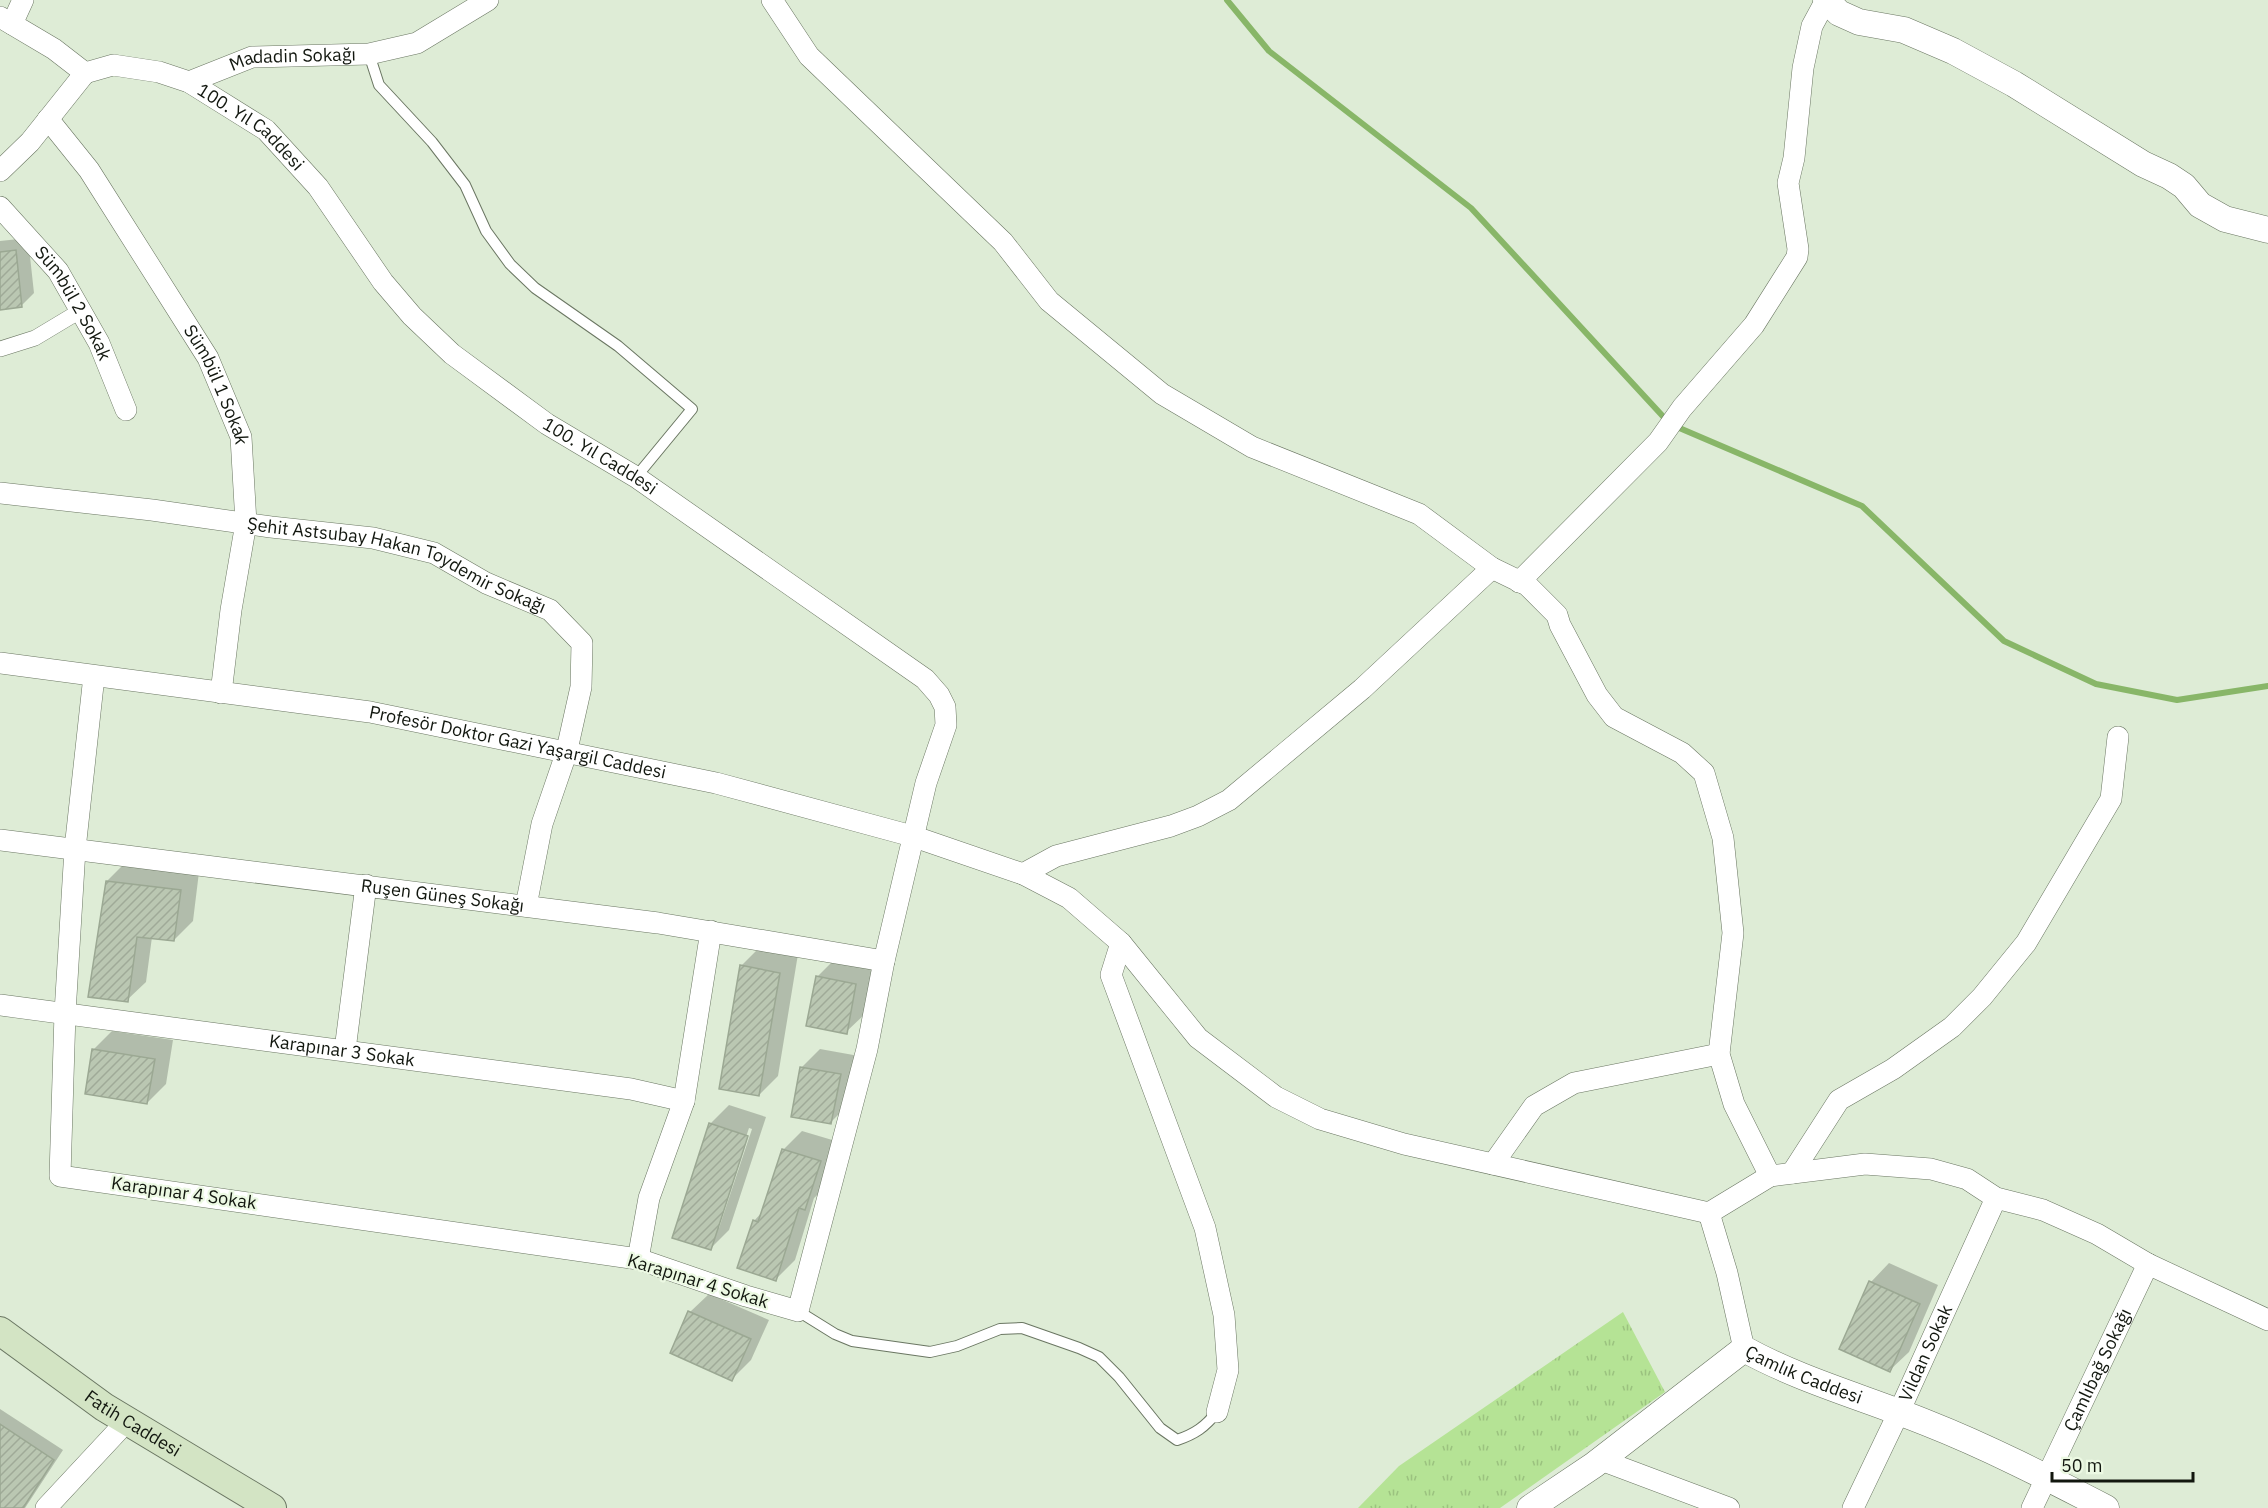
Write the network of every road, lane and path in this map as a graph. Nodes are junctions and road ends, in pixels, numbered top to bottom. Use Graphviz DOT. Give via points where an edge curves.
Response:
graph roads {
  1 [pos="23,0"];
  2 [pos="488,0"];
  3 [pos="772,0"];
  4 [pos="1826,0"];
  5 [pos="6,21"];
  6 [pos="369,54"];
  7 [pos="85,73"];
  8 [pos="189,82"];
  9 [pos="48,119"];
  10 [pos="0,171"];
  11 [pos="0,207"];
  12 [pos="2268,230"];
  13 [pos="80,310"];
  14 [pos="0,349"];
  15 [pos="126,410"];
  16 [pos="636,477"];
  17 [pos="0,493"];
  18 [pos="246,523"];
  19 [pos="1492,568"];
  20 [pos="1519,582"];
  21 [pos="0,663"];
  22 [pos="94,676"];
  23 [pos="221,693"];
  24 [pos="2118,738"];
  25 [pos="566,754"];
  26 [pos="912,836"];
  27 [pos="0,840"];
  28 [pos="75,849"];
  29 [pos="1023,874"];
  30 [pos="366,885"];
  31 [pos="526,906"];
  32 [pos="711,931"];
  33 [pos="1121,943"];
  34 [pos="884,961"];
  35 [pos="0,1005"];
  36 [pos="65,1013"];
  37 [pos="345,1050"];
  38 [pos="1719,1054"];
  39 [pos="684,1101"];
  40 [pos="1493,1164"];
  41 [pos="1792,1173"];
  42 [pos="1770,1176"];
  43 [pos="1996,1198"];
  44 [pos="1709,1213"];
  45 [pos="638,1259"];
  46 [pos="2148,1264"];
  47 [pos="798,1311"];
  48 [pos="2268,1320"];
  49 [pos="0,1331"];
  50 [pos="1744,1349"];
  51 [pos="1217,1412"];
  52 [pos="1899,1412"];
  53 [pos="127,1421"];
  54 [pos="1601,1460"];
  55 [pos="2046,1477"];
  56 [pos="46,1508"];
  57 [pos="272,1508"];
  58 [pos="1530,1508"];
  59 [pos="1730,1508"];
  60 [pos="1852,1508"];
  61 [pos="2032,1508"];
  62 [pos="2106,1508"];
  1 -- 5 [label="street"];
  2 -- 6 [label="street, Madadin Sokağı" via="417,44"];
  3 -- 19 [label="street" via="808,56 1004,242 1049,301 1162,394 1252,447 1419,514"];
  4 -- 12 [label="street" via="1858,22 1904,30 1953,51 2169,176 2200,205 2225,219"];
  4 -- 20 [label="street" via="1812,26 1803,68 1788,183 1797,257 1754,325 1682,408 1658,442"];
  5 -- 7 [label="street" via="54,49"];
  6 -- 8 [label="street, Madadin Sokağı" via="252,57"];
  6 -- 16 [label="lane" via="379,85 432,142 465,185 486,231 510,264 535,288 618,345 692,409"];
  7 -- 8 [label="street" via="113,65 159,72"];
  7 -- 9 [label="street"];
  8 -- 16 [label="street, 100. Yıl Caddesi" via="266,130 318,186 383,282 452,354 547,424"];
  9 -- 10 [label="street"];
  9 -- 18 [label="street, Sümbül 1 Sokak" via="89,170 208,357 241,437"];
  11 -- 13 [label="street, Sümbül 2 Sokak" via="58,271"];
  13 -- 14 [label="street" via="35,338"];
  13 -- 15 [label="street, Sümbül 2 Sokak" via="99,343"];
  16 -- 26 [label="street, 100. Yıl Caddesi" via="925,679 939,695 945,707 946,725"];
  17 -- 18 [label="street, Şehit Astsubay Hakan Toydemir Sokağı"];
  18 -- 23 [label="street, Sümbül 1 Sokak"];
  18 -- 25 [label="street, Şehit Astsubay Hakan Toydemir Sokağı" via="373,538 434,553 486,583 550,610 582,643 582,687"];
  19 -- 20 [label="street"];
  19 -- 29 [label="street" via="1362,688 1229,800 1171,826 1056,856"];
  20 -- 38 [label="street" via="1557,615 1597,695 1614,717 1682,753 1704,773 1723,838 1733,933"];
  21 -- 22 [label="street, Profesör Doktor Gazi Yaşargil Caddesi"];
  22 -- 23 [label="street, Profesör Doktor Gazi Yaşargil Caddesi"];
  22 -- 28 [label="street, Karapınar 4 Sokak"];
  23 -- 25 [label="street, Profesör Doktor Gazi Yaşargil Caddesi" via="370,712"];
  24 -- 41 [label="street" via="2111,799 2026,943 1952,1027 1893,1070 1839,1100"];
  25 -- 26 [label="street, Profesör Doktor Gazi Yaşargil Caddesi" via="716,783"];
  25 -- 31 [label="street, Şehit Astsubay Hakan Toydemir Sokağı" via="542,824"];
  26 -- 29 [label="street, Profesör Doktor Gazi Yaşargil Caddesi"];
  26 -- 34 [label="street, 100. Yıl Caddesi"];
  27 -- 28 [label="street, Ruşen Güneş Sokağı"];
  28 -- 30 [label="street, Ruşen Güneş Sokağı"];
  28 -- 36 [label="street, Karapınar 4 Sokak"];
  29 -- 33 [label="street, Profesör Doktor Gazi Yaşargil Caddesi" via="1069,898"];
  30 -- 31 [label="street, Ruşen Güneş Sokağı"];
  30 -- 37 [label="street"];
  31 -- 32 [label="street, Ruşen Güneş Sokağı"];
  32 -- 34 [label="street, Ruşen Güneş Sokağı"];
  32 -- 39 [label="street"];
  33 -- 40 [label="street, Profesör Doktor Gazi Yaşargil Caddesi" via="1198,1038 1276,1097 1320,1119 1404,1144"];
  33 -- 51 [label="street" via="1111,975 1205,1228 1224,1315 1228,1370"];
  34 -- 47 [label="street, 100. Yıl Caddesi" via="867,1049"];
  35 -- 36 [label="street, Karapınar 3 Sokak"];
  36 -- 37 [label="street, Karapınar 3 Sokak"];
  36 -- 45 [label="street, Karapınar 4 Sokak" via="60,1176"];
  37 -- 39 [label="street, Karapınar 3 Sokak" via="631,1089"];
  38 -- 40 [label="street" via="1574,1083 1534,1106"];
  38 -- 42 [label="street" via="1734,1104"];
  39 -- 45 [label="street" via="649,1198"];
  40 -- 44 [label="street, Profesör Doktor Gazi Yaşargil Caddesi"];
  41 -- 42 [label="street"];
  41 -- 43 [label="street" via="1865,1164 1931,1169 1967,1179"];
  42 -- 44 [label="street"];
  43 -- 46 [label="street" via="2054,1215 2097,1234"];
  43 -- 52 [label="street, Vildan Sokak"];
  44 -- 50 [label="street"];
  45 -- 47 [label="street, Karapınar 4 Sokak"];
  46 -- 48 [label="street"];
  46 -- 55 [label="street, Çamlıbağ Sokağı"];
  47 -- 51 [label="lane" via="852,1341 930,1352 1000,1329 1022,1328 1099,1357 1160,1428 1177,1440 1194,1434"];
  49 -- 53 [label="main road, Fatih Caddesi"];
  50 -- 52 [label="street, Çamlık Caddesi" via="1774,1366"];
  50 -- 54 [label="street, Çamlık Caddesi"];
  52 -- 55 [label="street, Çamlık Caddesi"];
  52 -- 60 [label="street, Vildan Sokak"];
  53 -- 56 [label="street"];
  53 -- 57 [label="main road, Fatih Caddesi"];
  54 -- 58 [label="street, Çamlık Caddesi"];
  54 -- 59 [label="street"];
  55 -- 61 [label="street, Çamlıbağ Sokağı"];
  55 -- 62 [label="street, Çamlık Caddesi"];
}
